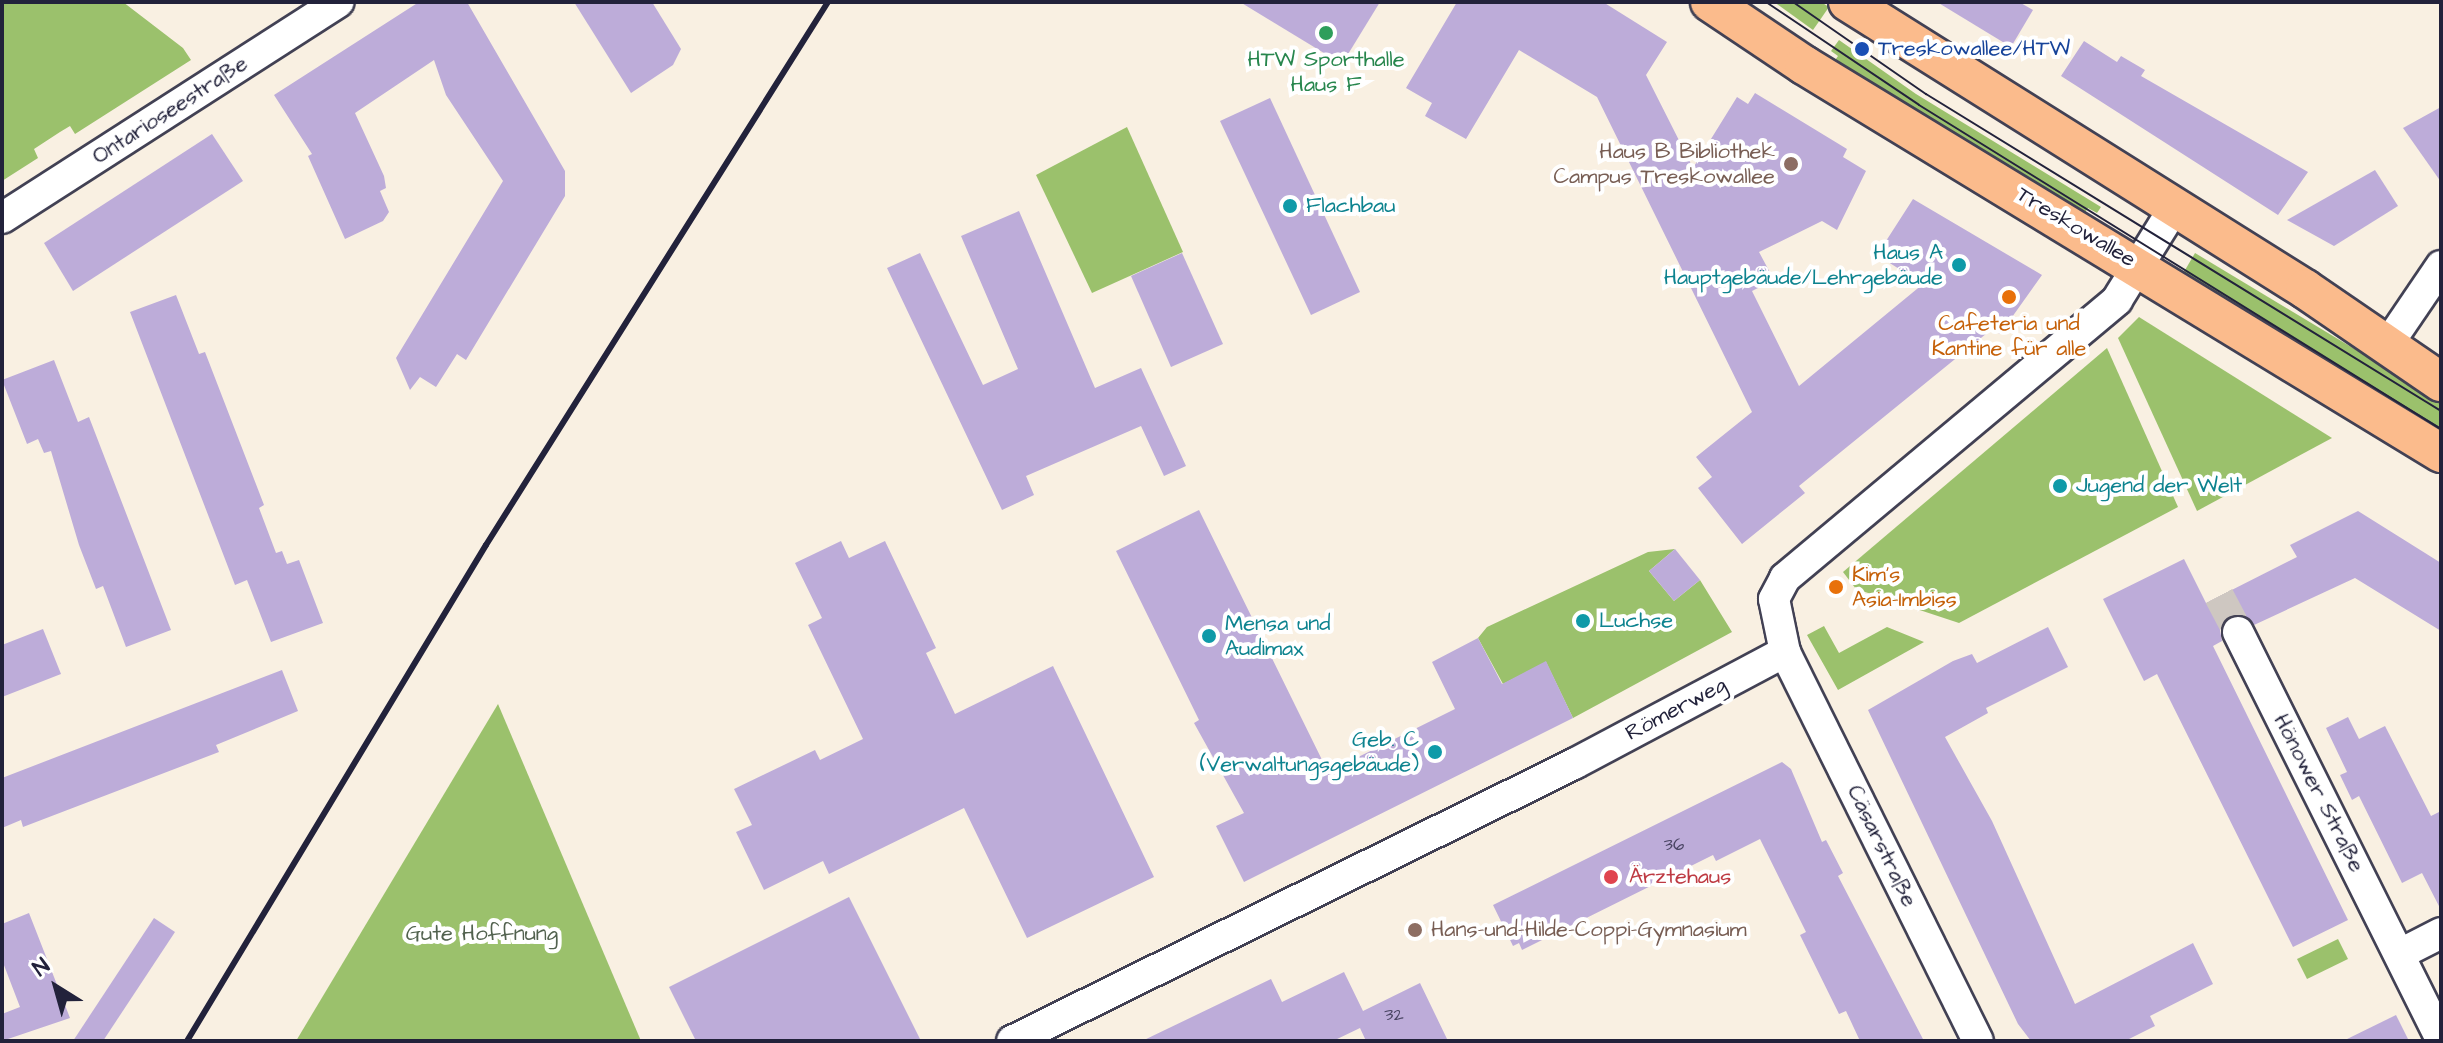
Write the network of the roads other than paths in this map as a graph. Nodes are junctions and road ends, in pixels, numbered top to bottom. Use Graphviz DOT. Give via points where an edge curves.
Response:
graph roads {
  1 [pos="339,2"];
  2 [pos="1710,2"];
  3 [pos="1848,2"];
  4 [pos="2174,208"];
  5 [pos="2,218"];
  6 [pos="2138,265"];
  7 [pos="2441,266"];
  8 [pos="2386,347"];
  9 [pos="2441,382"];
  10 [pos="2441,453"];
  11 [pos="2238,632"];
  12 [pos="1785,652"];
  13 [pos="2441,933"];
  14 [pos="2400,954"];
  15 [pos="2441,1039"];
  16 [pos="1012,1041"];
  17 [pos="1978,1041"];
  1 -- 5 [label="street, Ontarioseestraße"];
  2 -- 6 [label="main road, Treskowallee" via="1804,65"];
  3 -- 4 [label="main road"];
  4 -- 6 [label="street"];
  4 -- 8 [label="main road" via="2305,289"];
  6 -- 10 [label="main road, Treskowallee"];
  6 -- 12 [label="street" via="2117,300 1785,578 1774,599"];
  7 -- 8 [label="street"];
  8 -- 9 [label="main road"];
  11 -- 14 [label="street, Hönower Straße"];
  12 -- 16 [label="street, Römerweg" via="1574,764"];
  12 -- 17 [label="street, Cäsarstraße"];
  13 -- 14 [label="street"];
  14 -- 15 [label="street, Hönower Straße"];
}
